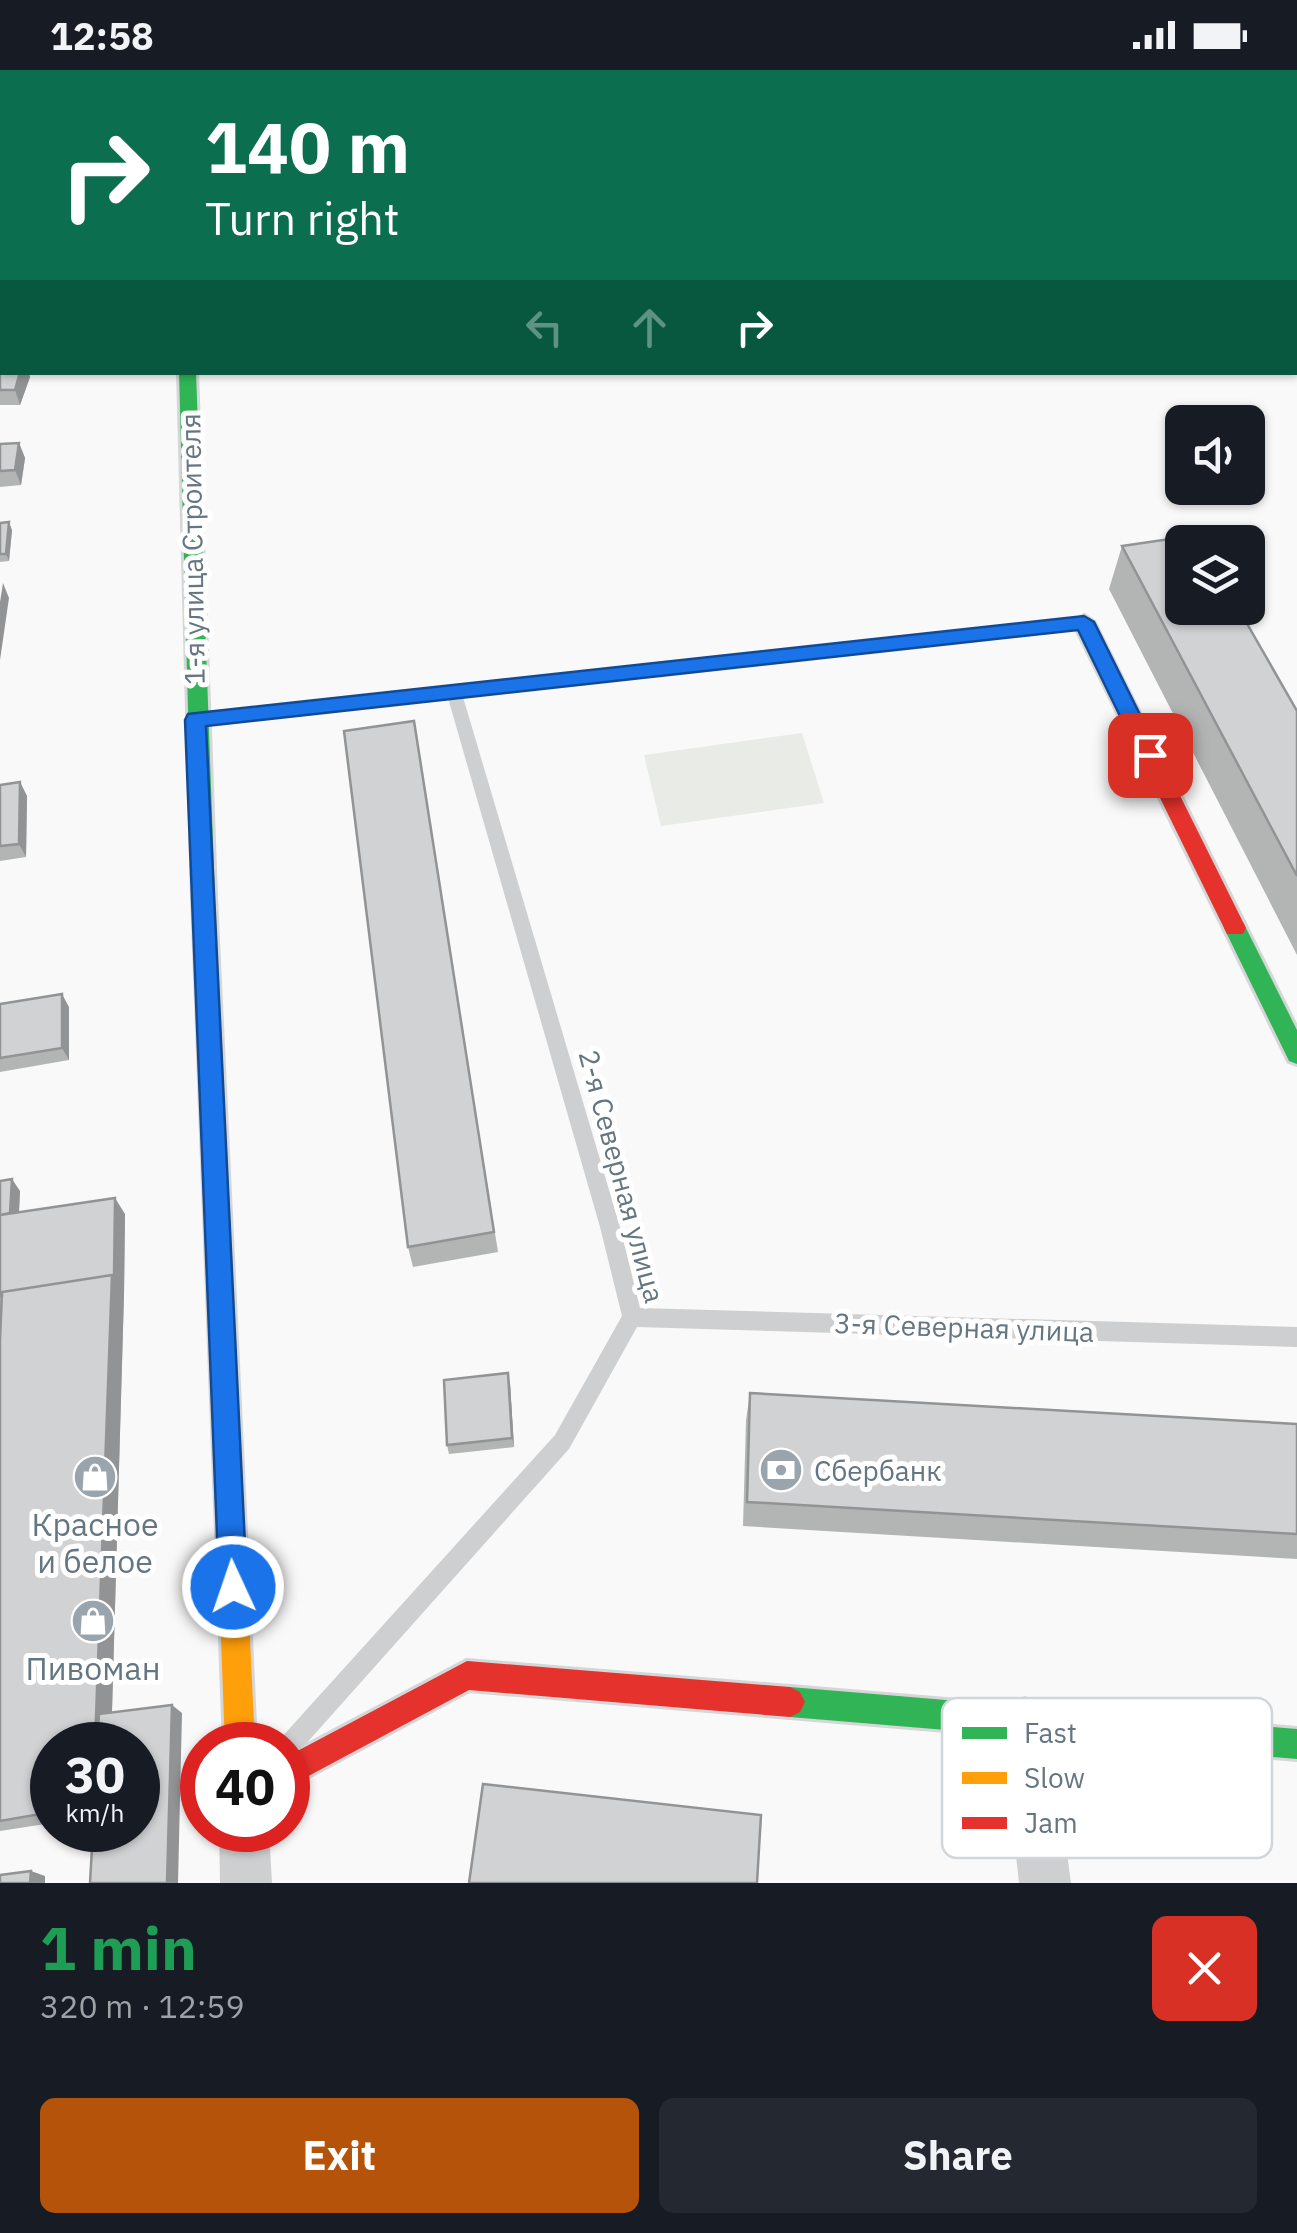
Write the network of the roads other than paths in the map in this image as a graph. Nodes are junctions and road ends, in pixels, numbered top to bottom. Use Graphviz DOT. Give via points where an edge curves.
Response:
graph roads {
  1 [pos="187,375"];
  2 [pos="1084,622"];
  3 [pos="454,692"];
  4 [pos="196,720"];
  5 [pos="1297,1054"];
  6 [pos="632,1317"];
  7 [pos="1297,1336"];
  8 [pos="942,1713"];
  9 [pos="239,1722"];
  10 [pos="310,1723"];
  11 [pos="1272,1742"];
  12 [pos="1297,1744"];
  13 [pos="310,1760"];
  14 [pos="245,1852"];
  15 [pos="1042,1858"];
  16 [pos="246,1883"];
  17 [pos="1045,1883"];
  1 -- 4 [label="street, 1-я улица Строителя"];
  2 -- 3 [label="lane"];
  2 -- 5 [label="street"];
  3 -- 4 [label="lane"];
  3 -- 6 [label="lane, 2-я Северная улица"];
  4 -- 9 [label="street, 1-я улица Строителя"];
  6 -- 7 [label="lane, 3-я Северная улица"];
  6 -- 10 [label="lane, 2-я Северная улица" via="562,1442"];
  8 -- 13 [label="street" via="467,1675"];
  11 -- 12 [label="street"];
  14 -- 16 [label="street"];
  15 -- 17 [label="street"];
}
